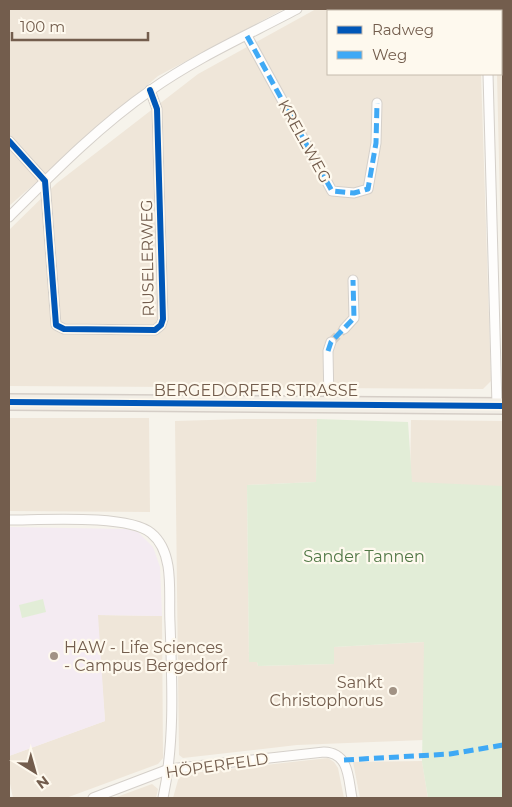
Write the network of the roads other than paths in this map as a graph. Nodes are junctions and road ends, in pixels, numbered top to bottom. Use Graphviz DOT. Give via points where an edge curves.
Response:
graph roads {
  1 [pos="297,9"];
  2 [pos="247,36"];
  3 [pos="488,75"];
  4 [pos="150,90"];
  5 [pos="377,103"];
  6 [pos="9,142"];
  7 [pos="45,181"];
  8 [pos="9,217"];
  9 [pos="354,280"];
  10 [pos="344,329"];
  11 [pos="331,342"];
  12 [pos="9,402"];
  13 [pos="329,404"];
  14 [pos="500,406"];
  15 [pos="9,520"];
  16 [pos="170,768"];
  17 [pos="93,798"];
  18 [pos="163,798"];
  19 [pos="352,798"];
  1 -- 2 [label="street"];
  2 -- 4 [label="street"];
  2 -- 5 [label="street, KRELLWEG" via="332,191 368,189 376,143"];
  3 -- 14 [label="street" via="496,368"];
  4 -- 7 [label="street"];
  4 -- 7 [label="street, RUSELERWEG" via="157,109 163,319 158,328 64,329 56,325"];
  6 -- 7 [label="street"];
  7 -- 8 [label="street"];
  9 -- 10 [label="street" via="354,318"];
  11 -- 13 [label="street" via="328,351"];
  12 -- 13 [label="main road, BERGEDORFER STRASSE"];
  13 -- 14 [label="main road, BERGEDORFER STRASSE"];
  15 -- 16 [label="street" via="118,521 140,526 152,533 162,546 168,566 172,690"];
  16 -- 17 [label="street, HÖPERFELD"];
  16 -- 18 [label="street"];
  16 -- 19 [label="street, HÖPERFELD" via="335,753 344,760"];
}
